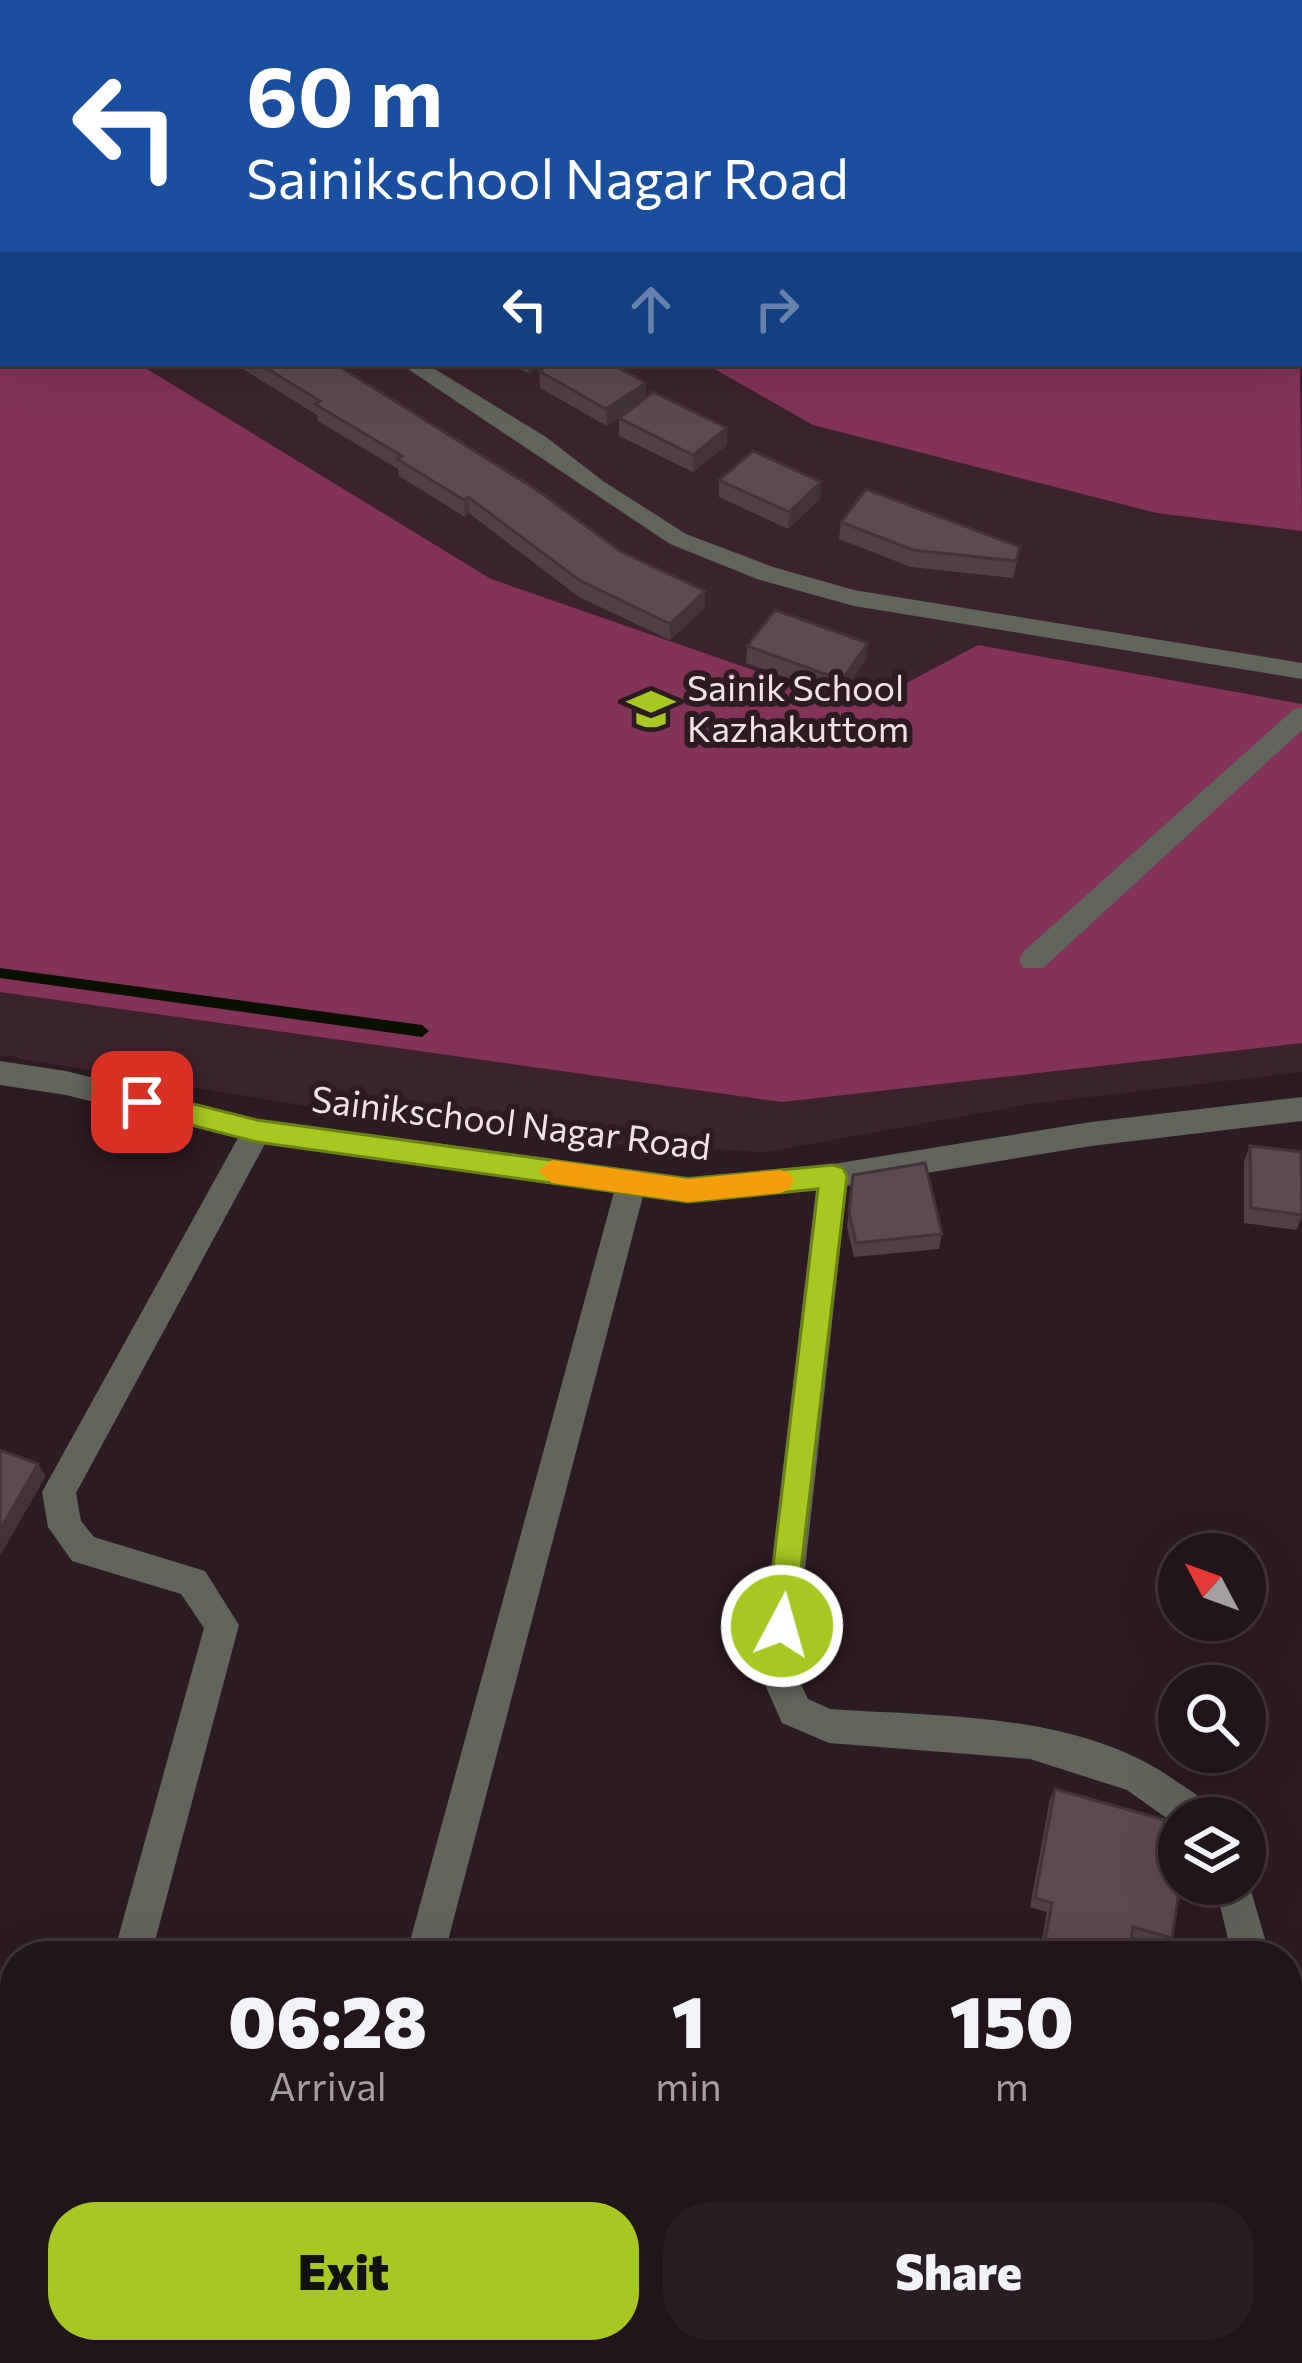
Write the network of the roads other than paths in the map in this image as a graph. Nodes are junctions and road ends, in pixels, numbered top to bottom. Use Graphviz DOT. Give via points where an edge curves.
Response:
graph roads {
  1 [pos="415,366"];
  2 [pos="1302,671"];
  3 [pos="1302,716"];
  4 [pos="1033,960"];
  5 [pos="0,1073"];
  6 [pos="1302,1109"];
  7 [pos="257,1131"];
  8 [pos="833,1176"];
  9 [pos="632,1182"];
  10 [pos="1168,1797"];
  11 [pos="1239,1905"];
  12 [pos="136,1941"];
  13 [pos="429,1941"];
  14 [pos="1247,1941"];
  1 -- 2 [label="street" via="678,539 765,573 854,598"];
  3 -- 4 [label="street"];
  5 -- 7 [label="street, Sainikschool Nagar Road"];
  6 -- 8 [label="street, Sainikschool Nagar Road"];
  7 -- 9 [label="street, Sainikschool Nagar Road"];
  7 -- 12 [label="street" via="59,1492 65,1527 84,1550 193,1582 222,1625"];
  8 -- 9 [label="street, Sainikschool Nagar Road" via="688,1190"];
  8 -- 10 [label="street" via="776,1671 795,1712 829,1726 1030,1741 1137,1775"];
  9 -- 13 [label="street"];
  11 -- 14 [label="street"];
}
